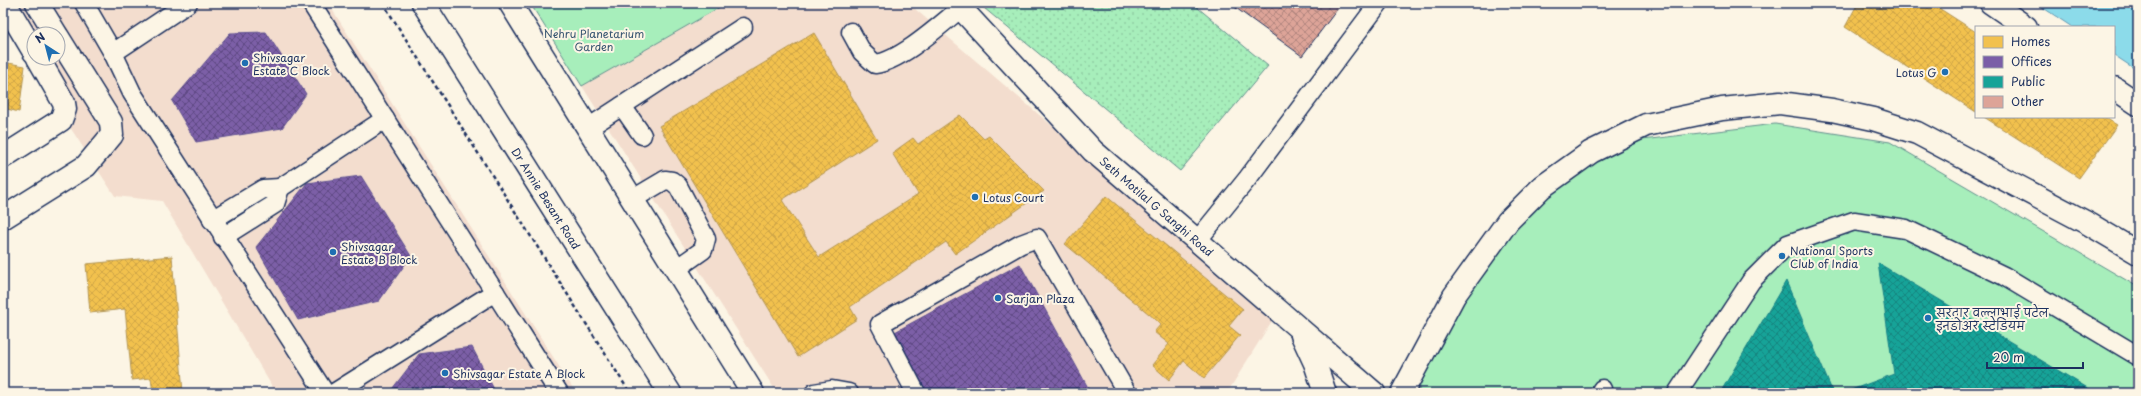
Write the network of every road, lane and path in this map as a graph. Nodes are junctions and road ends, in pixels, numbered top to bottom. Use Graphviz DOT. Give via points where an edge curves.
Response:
graph roads {
  1 [pos="5,3"];
  2 [pos="37,3"];
  3 [pos="84,3"];
  4 [pos="188,3"];
  5 [pos="312,3"];
  6 [pos="383,3"];
  7 [pos="423,3"];
  8 [pos="510,3"];
  9 [pos="1379,3"];
  10 [pos="1991,3"];
  11 [pos="959,6"];
  12 [pos="51,26"];
  13 [pos="2025,26"];
  14 [pos="743,27"];
  15 [pos="851,32"];
  16 [pos="26,38"];
  17 [pos="66,50"];
  18 [pos="112,53"];
  19 [pos="43,66"];
  20 [pos="2115,89"];
  21 [pos="2138,104"];
  22 [pos="622,106"];
  23 [pos="386,119"];
  24 [pos="588,128"];
  25 [pos="642,135"];
  26 [pos="3,157"];
  27 [pos="280,188"];
  28 [pos="633,199"];
  29 [pos="3,218"];
  30 [pos="212,220"];
  31 [pos="223,237"];
  32 [pos="1197,240"];
  33 [pos="2138,253"];
  34 [pos="676,269"];
  35 [pos="495,292"];
  36 [pos="1299,328"];
  37 [pos="2138,356"];
  38 [pos="325,393"];
  39 [pos="334,393"];
  40 [pos="559,393"];
  41 [pos="630,393"];
  42 [pos="670,393"];
  43 [pos="753,393"];
  44 [pos="814,393"];
  45 [pos="849,393"];
  46 [pos="916,393"];
  47 [pos="1127,393"];
  48 [pos="1325,393"];
  49 [pos="1374,393"];
  50 [pos="1402,393"];
  51 [pos="1677,393"];
  1 -- 16 [label="street"];
  2 -- 12 [label="street"];
  3 -- 18 [label="lane"];
  4 -- 18 [label="lane"];
  5 -- 23 [label="lane"];
  6 -- 41 [label="path"];
  7 -- 42 [label="street, Dr Annie Besant Road"];
  8 -- 24 [label="street"];
  9 -- 32 [label="lane" via="1248,178"];
  10 -- 13 [label="street"];
  11 -- 15 [label="lane" via="886,63 875,64 862,52"];
  11 -- 32 [label="street, Seth Motilal G Sanghi Road" via="1093,150"];
  14 -- 22 [label="lane"];
  17 -- 29 [label="street" via="111,122 112,135 86,166"];
  18 -- 30 [label="lane" via="132,93"];
  19 -- 26 [label="street" via="64,103 65,109 61,120"];
  20 -- 21 [label="street"];
  22 -- 24 [label="lane"];
  22 -- 25 [label="lane"];
  23 -- 27 [label="lane"];
  23 -- 35 [label="lane"];
  24 -- 28 [label="street"];
  27 -- 30 [label="lane" via="263,189"];
  27 -- 31 [label="lane" via="274,204"];
  28 -- 34 [label="street"];
  28 -- 34 [label="lane" via="665,180 672,181 678,186 706,240 703,250"];
  30 -- 31 [label="lane"];
  31 -- 38 [label="lane"];
  32 -- 36 [label="street, Seth Motilal G Sanghi Road"];
  33 -- 50 [label="street" via="2089,224 1917,134 1873,119 1780,103 1722,110 1646,125 1591,152 1542,186 1508,221 1454,296"];
  34 -- 43 [label="street"];
  35 -- 39 [label="lane"];
  35 -- 40 [label="lane"];
  36 -- 48 [label="street"];
  36 -- 49 [label="street, Seth Motilal G Sanghi Road"];
  37 -- 51 [label="lane" via="2004,276 1913,232 1854,221 1788,244 1751,281"];
  44 -- 45 [label="lane" via="832,390"];
  46 -- 47 [label="lane" via="880,324 1021,244 1038,238"];
}
